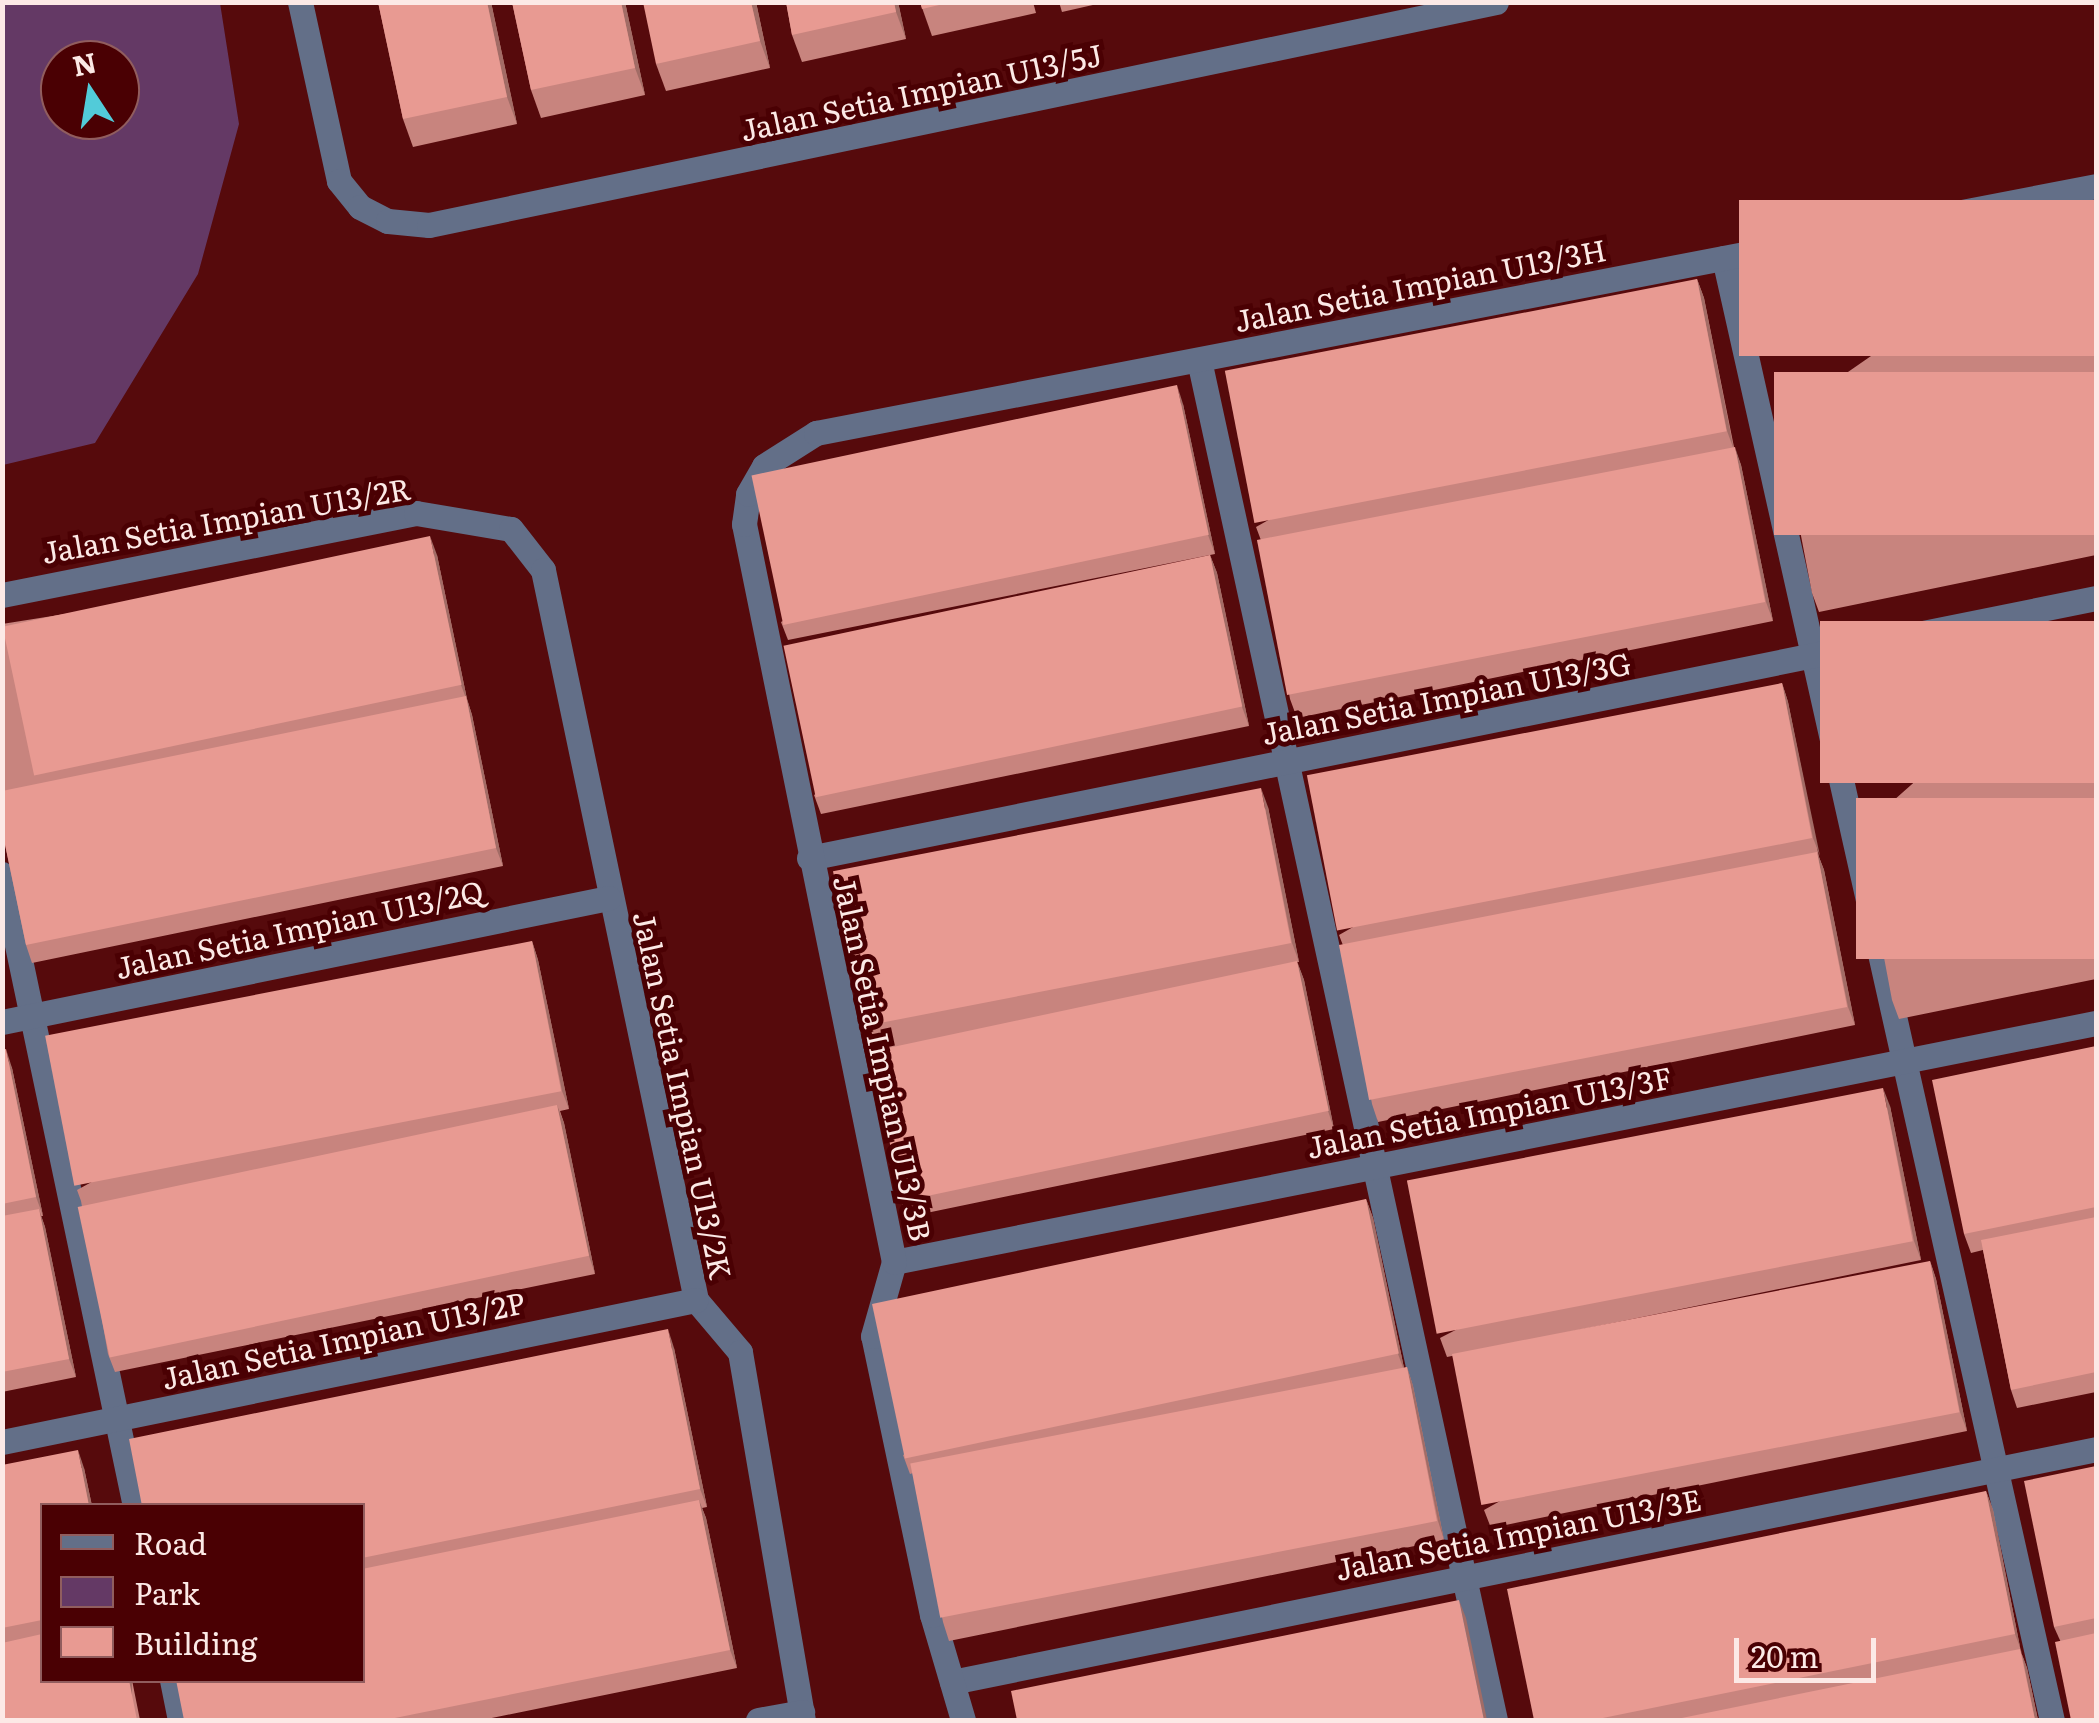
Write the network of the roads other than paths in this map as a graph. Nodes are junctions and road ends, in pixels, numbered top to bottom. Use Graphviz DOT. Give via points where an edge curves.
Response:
graph roads {
  1 [pos="300,2"];
  2 [pos="1496,2"];
  3 [pos="2096,186"];
  4 [pos="1724,258"];
  5 [pos="1198,360"];
  6 [pos="764,466"];
  7 [pos="462,516"];
  8 [pos="2,595"];
  9 [pos="2096,598"];
  10 [pos="1814,656"];
  11 [pos="1286,762"];
  12 [pos="809,858"];
  13 [pos="2,874"];
  14 [pos="608,898"];
  15 [pos="32,1016"];
  16 [pos="2,1022"];
  17 [pos="2096,1023"];
  18 [pos="1905,1061"];
  19 [pos="1375,1167"];
  20 [pos="894,1262"];
  21 [pos="696,1300"];
  22 [pos="117,1419"];
  23 [pos="2,1442"];
  24 [pos="2096,1449"];
  25 [pos="1996,1470"];
  26 [pos="134,1503"];
  27 [pos="1464,1578"];
  28 [pos="952,1682"];
  29 [pos="173,1683"];
  30 [pos="802,1716"];
  31 [pos="180,1720"];
  32 [pos="758,1720"];
  33 [pos="963,1720"];
  34 [pos="1496,1720"];
  35 [pos="2052,1720"];
  1 -- 2 [label="street, Jalan Setia Impian U13/5J" via="340,181 360,207 388,221 429,224"];
  3 -- 4 [label="street, Jalan Setia Impian U13/3H"];
  4 -- 5 [label="street, Jalan Setia Impian U13/3H"];
  4 -- 10 [label="street"];
  5 -- 6 [label="street, Jalan Setia Impian U13/3H" via="816,433"];
  5 -- 11 [label="street"];
  6 -- 12 [label="street, Jalan Setia Impian U13/3B" via="748,494 744,524"];
  7 -- 8 [label="street, Jalan Setia Impian U13/2R" via="369,519"];
  7 -- 14 [label="street, Jalan Setia Impian U13/2K" via="511,529 543,570"];
  9 -- 10 [label="street, Jalan Setia Impian U13/3G"];
  10 -- 11 [label="street, Jalan Setia Impian U13/3G"];
  10 -- 18 [label="street"];
  11 -- 12 [label="street, Jalan Setia Impian U13/3G"];
  11 -- 19 [label="street"];
  12 -- 20 [label="street, Jalan Setia Impian U13/3B"];
  13 -- 15 [label="street"];
  14 -- 15 [label="street, Jalan Setia Impian U13/2Q"];
  14 -- 21 [label="street, Jalan Setia Impian U13/2K"];
  15 -- 16 [label="street, Jalan Setia Impian U13/2Q"];
  15 -- 22 [label="street"];
  17 -- 18 [label="street, Jalan Setia Impian U13/3F"];
  18 -- 19 [label="street, Jalan Setia Impian U13/3F"];
  18 -- 25 [label="street"];
  19 -- 20 [label="street, Jalan Setia Impian U13/3F"];
  19 -- 27 [label="street"];
  20 -- 28 [label="street, Jalan Setia Impian U13/3B" via="872,1336"];
  21 -- 22 [label="street, Jalan Setia Impian U13/2P"];
  21 -- 30 [label="street, Jalan Setia Impian U13/2K" via="740,1352"];
  22 -- 23 [label="street, Jalan Setia Impian U13/2P"];
  22 -- 26 [label="street"];
  24 -- 25 [label="street, Jalan Setia Impian U13/3E"];
  25 -- 27 [label="street, Jalan Setia Impian U13/3E"];
  25 -- 35 [label="street"];
  27 -- 28 [label="street, Jalan Setia Impian U13/3E"];
  27 -- 34 [label="street"];
  28 -- 33 [label="street, Jalan Setia Impian U13/3B"];
  29 -- 31 [label="street"];
  30 -- 32 [label="street"];
}
